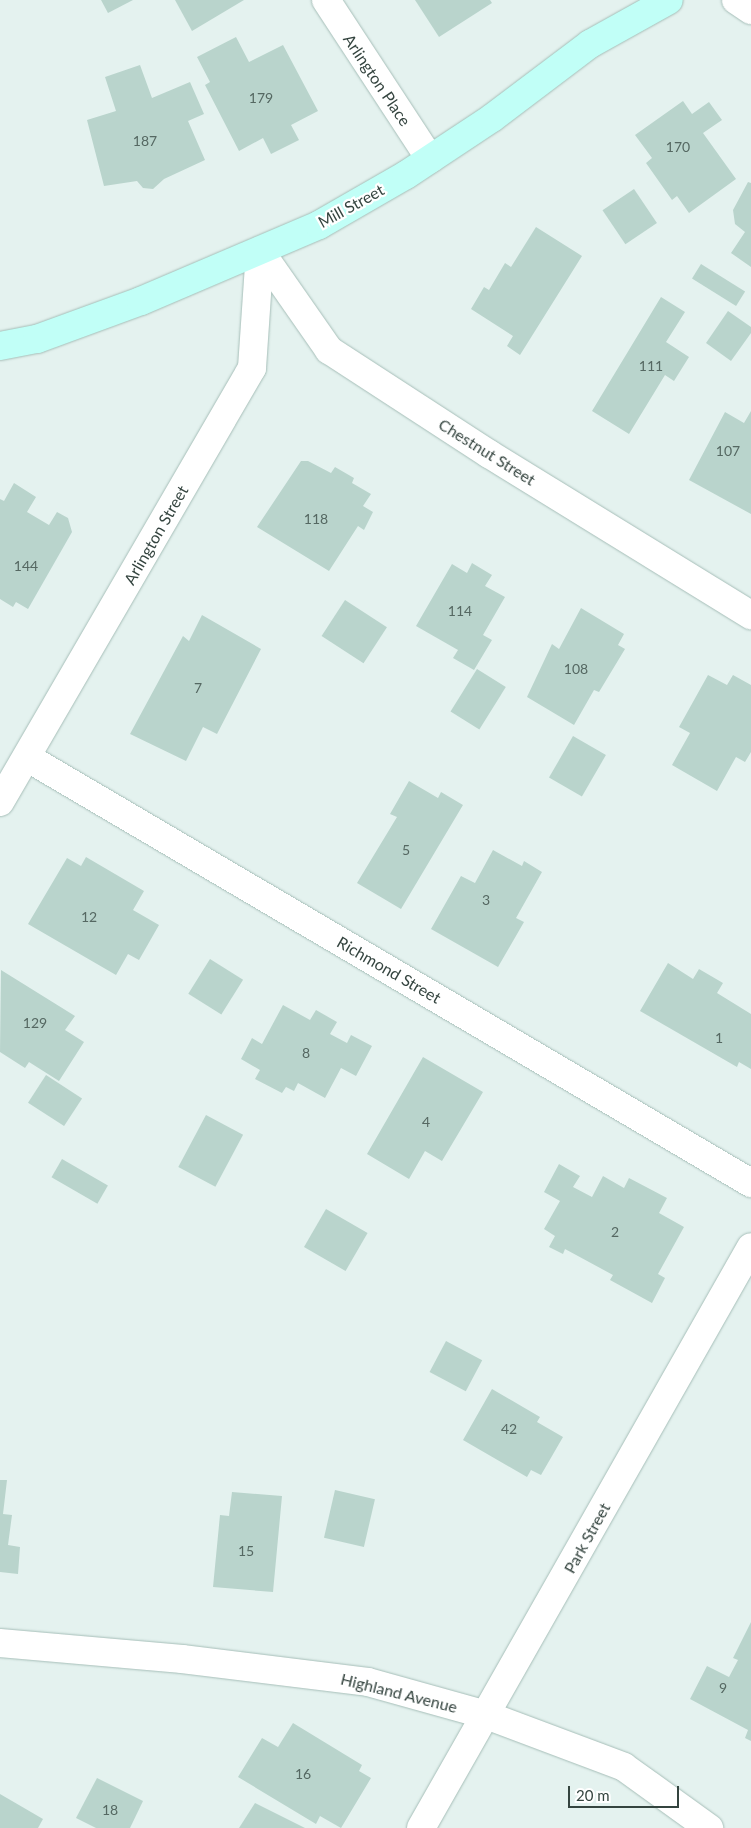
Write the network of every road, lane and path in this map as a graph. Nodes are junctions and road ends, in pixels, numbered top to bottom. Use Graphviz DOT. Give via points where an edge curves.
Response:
graph roads {
  1 [pos="326,0"];
  2 [pos="669,0"];
  3 [pos="736,0"];
  4 [pos="751,10"];
  5 [pos="430,159"];
  6 [pos="260,251"];
  7 [pos="0,346"];
  8 [pos="751,614"];
  9 [pos="28,758"];
  10 [pos="0,802"];
  11 [pos="751,1183"];
  12 [pos="751,1247"];
  13 [pos="0,1643"];
  14 [pos="486,1715"];
  15 [pos="421,1828"];
  16 [pos="708,1828"];
  1 -- 5 [label="street, Arlington Place"];
  2 -- 5 [label="main road, Mill Street" via="590,44"];
  3 -- 4 [label="street"];
  5 -- 6 [label="main road, Mill Street" via="319,225"];
  6 -- 7 [label="main road, Mill Street" via="133,304 37,339"];
  6 -- 8 [label="street, Chestnut Street" via="328,350 488,454"];
  6 -- 9 [label="street, Arlington Street" via="252,368"];
  9 -- 10 [label="street, Arlington Street"];
  9 -- 11 [label="street, Richmond Street"];
  12 -- 14 [label="street, Park Street"];
  13 -- 14 [label="street, Highland Avenue" via="300,1672 368,1682"];
  14 -- 15 [label="street, Park Street"];
  14 -- 16 [label="street, Highland Avenue" via="624,1766"];
}
